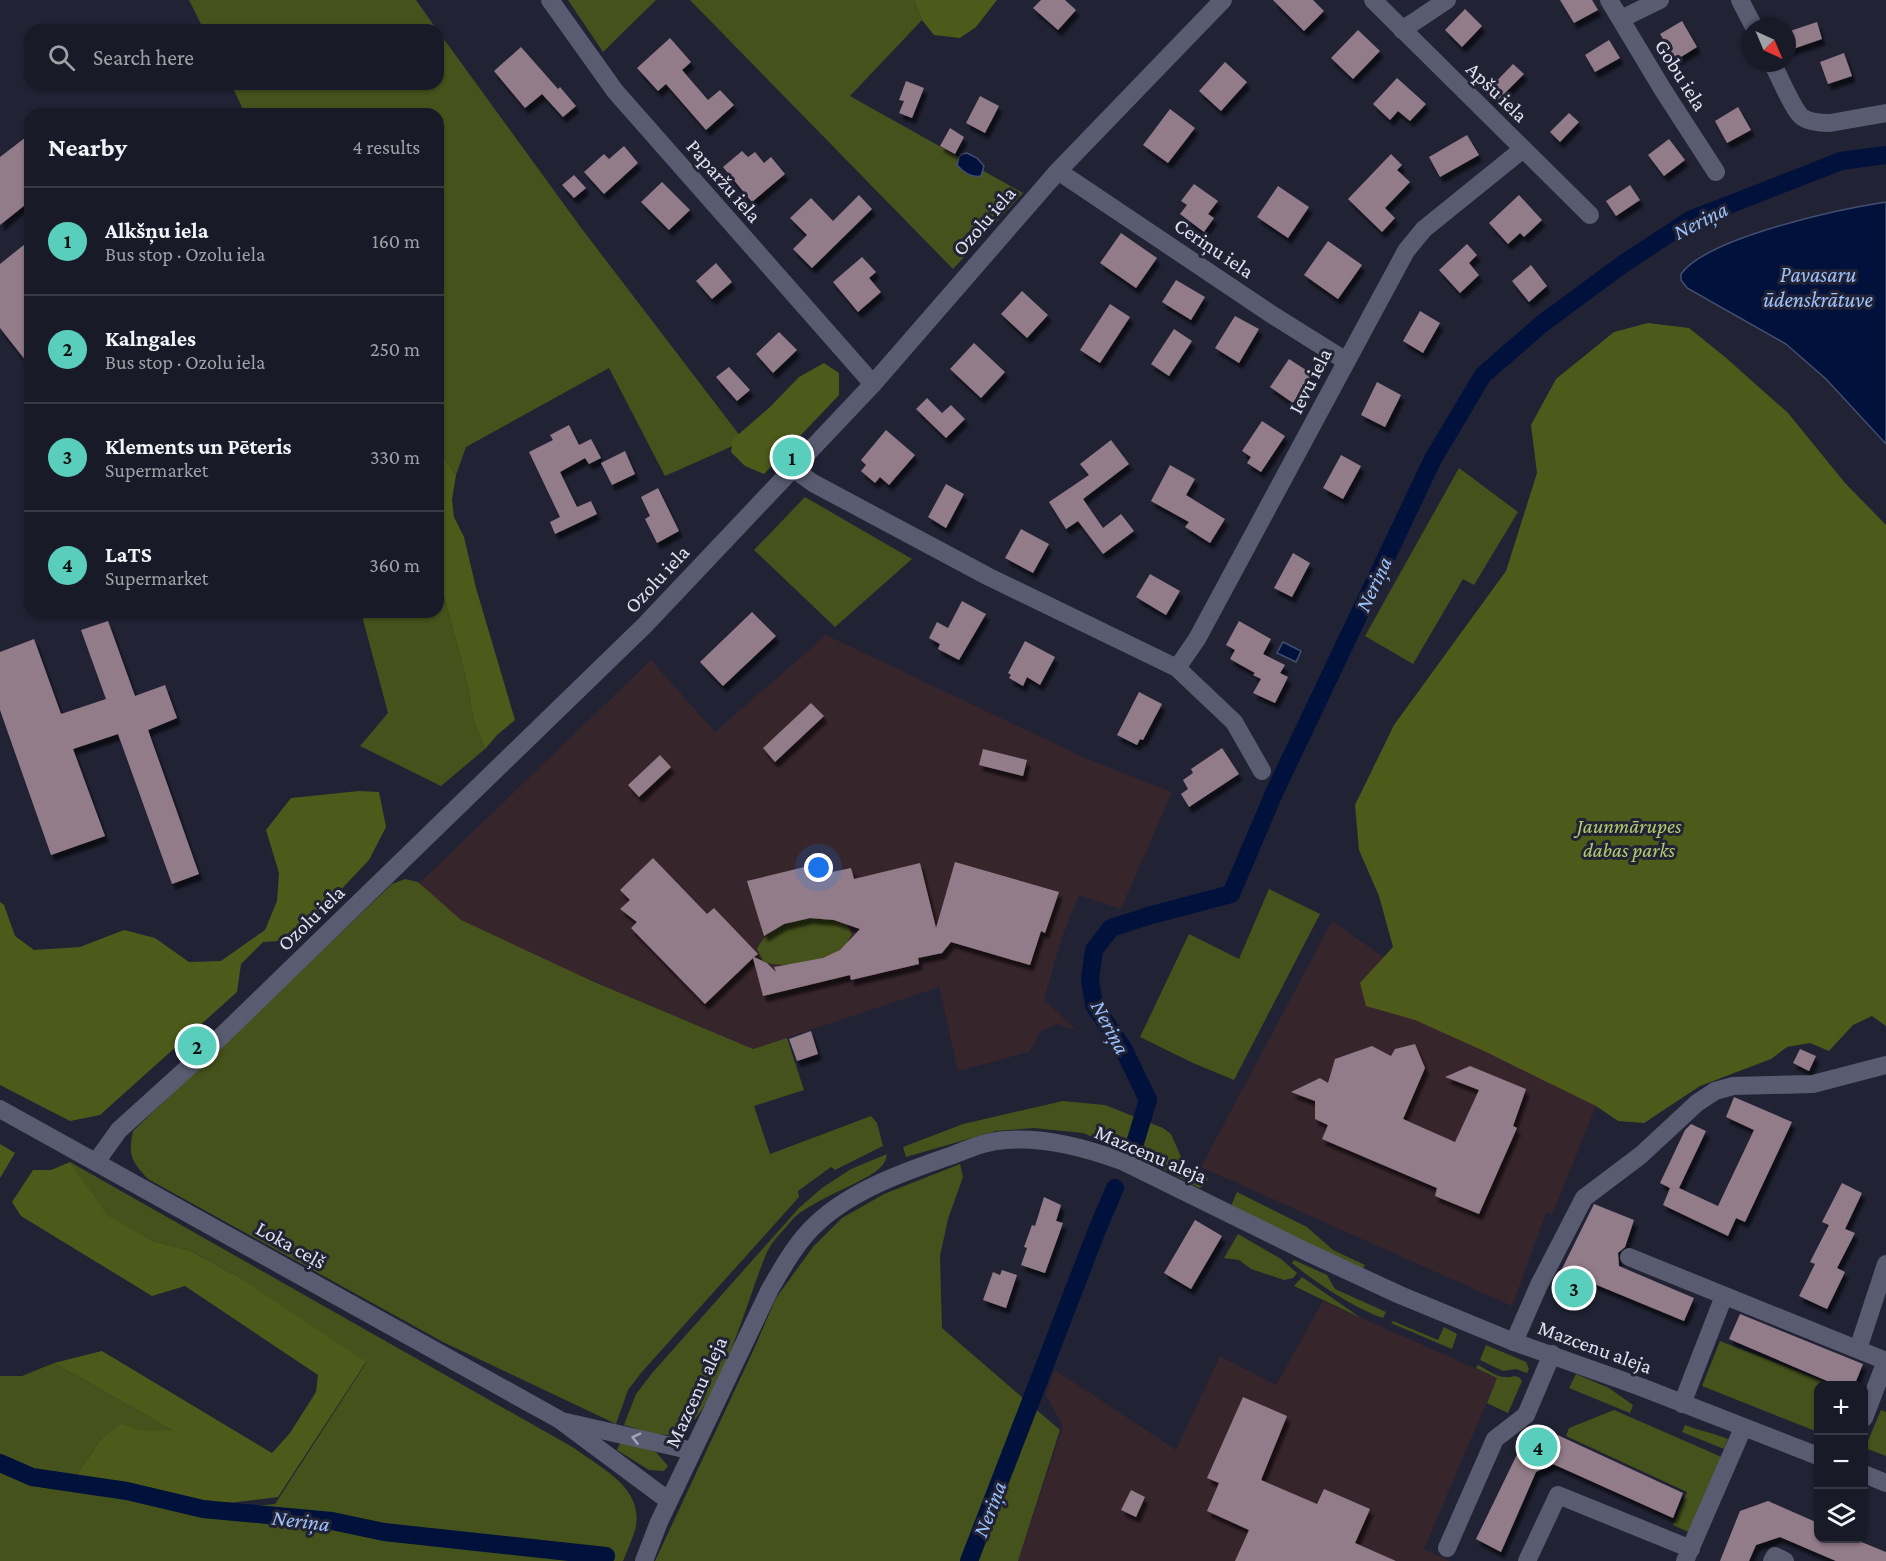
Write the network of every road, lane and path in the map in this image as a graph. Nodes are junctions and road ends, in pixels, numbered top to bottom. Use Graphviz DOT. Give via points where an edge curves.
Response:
graph roads {
  1 [pos="550,0"];
  2 [pos="1223,0"];
  3 [pos="1373,0"];
  4 [pos="1447,0"];
  5 [pos="1609,0"];
  6 [pos="1660,0"];
  7 [pos="1740,0"];
  8 [pos="1749,18"];
  9 [pos="1620,19"];
  10 [pos="1402,30"];
  11 [pos="1777,72"];
  12 [pos="1886,112"];
  13 [pos="1523,149"];
  14 [pos="1058,171"];
  15 [pos="1716,172"];
  16 [pos="1590,215"];
  17 [pos="1346,362"];
  18 [pos="873,384"];
  19 [pos="792,468"];
  20 [pos="1177,668"];
  21 [pos="1262,771"];
  22 [pos="1885,1070"];
  23 [pos="0,1109"];
  24 [pos="96,1162"];
  25 [pos="1629,1257"];
  26 [pos="1886,1264"];
  27 [pos="1724,1296"];
  28 [pos="1514,1342"];
  29 [pos="1858,1349"];
  30 [pos="1551,1354"];
  31 [pos="1682,1404"];
  32 [pos="1868,1406"];
  33 [pos="560,1420"];
  34 [pos="1743,1428"];
  35 [pos="693,1451"];
  36 [pos="1814,1455"];
  37 [pos="1868,1476"];
  38 [pos="1886,1483"];
  39 [pos="669,1501"];
  40 [pos="1447,1548"];
  41 [pos="1688,1555"];
  42 [pos="644,1561"];
  43 [pos="1527,1561"];
  44 [pos="1772,1561"];
  45 [pos="1785,1561"];
  1 -- 18 [label="street, Paparžu iela" via="615,91"];
  2 -- 14 [label="street, Ozolu iela"];
  3 -- 10 [label="street, Apšu iela"];
  4 -- 10 [label="street"];
  5 -- 9 [label="street, Gobu iela"];
  6 -- 9 [label="street"];
  7 -- 8 [label="street"];
  9 -- 15 [label="street, Gobu iela"];
  10 -- 13 [label="street, Apšu iela"];
  11 -- 12 [label="street" via="1803,117 1830,123"];
  13 -- 16 [label="street, Apšu iela"];
  13 -- 17 [label="street, Ievu iela" via="1418,236"];
  14 -- 17 [label="street, Ceriņu iela"];
  14 -- 18 [label="street, Ozolu iela"];
  17 -- 20 [label="street, Ievu iela" via="1203,628"];
  18 -- 19 [label="street, Ozolu iela"];
  19 -- 20 [label="street" via="989,577"];
  19 -- 24 [label="street, Ozolu iela" via="645,626 220,1038 119,1130"];
  20 -- 21 [label="street" via="1234,722"];
  22 -- 28 [label="street" via="1813,1084 1733,1086 1696,1103 1641,1155 1584,1198"];
  23 -- 24 [label="street, Loka ceļš"];
  24 -- 33 [label="street, Loka ceļš"];
  25 -- 27 [label="street"];
  26 -- 29 [label="street"];
  27 -- 29 [label="street"];
  27 -- 31 [label="street"];
  28 -- 30 [label="street, Mazcenu aleja"];
  28 -- 35 [label="street, Mazcenu aleja" via="1372,1282 1122,1161 1062,1143 989,1142 873,1187 814,1225 791,1253 770,1289"];
  29 -- 32 [label="street" via="1886,1361"];
  30 -- 31 [label="street, Mazcenu aleja"];
  30 -- 40 [label="street" via="1526,1415 1495,1439"];
  31 -- 34 [label="street, Mazcenu aleja"];
  35 -- 33 [label="street, Loka ceļš, one-way"];
  33 -- 39 [label="street, Loka ceļš"];
  34 -- 36 [label="street, Mazcenu aleja"];
  34 -- 41 [label="street"];
  35 -- 39 [label="street, Mazcenu aleja"];
  37 -- 38 [label="street"];
  39 -- 42 [label="street, Mazcenu aleja"];
  41 -- 43 [label="street" via="1558,1495"];
  44 -- 45 [label="street" via="1774,1556"];
}
